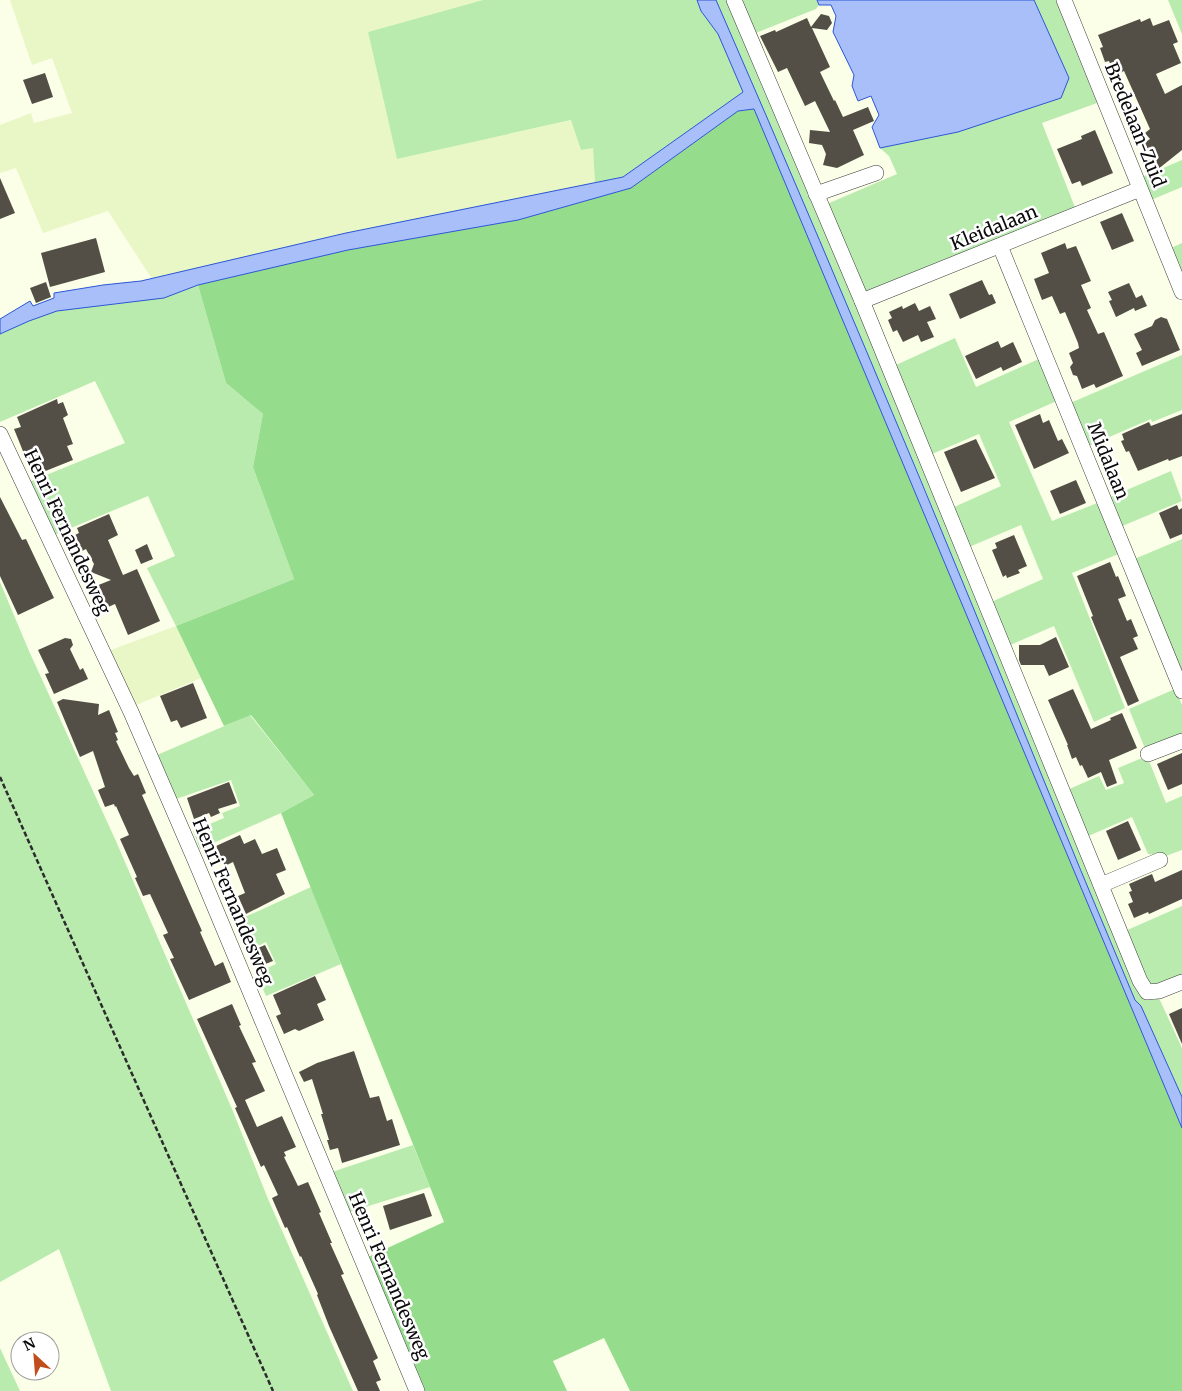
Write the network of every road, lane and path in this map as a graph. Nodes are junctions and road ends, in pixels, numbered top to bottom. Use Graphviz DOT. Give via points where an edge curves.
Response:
graph roads {
  1 [pos="734,0"];
  2 [pos="1064,0"];
  3 [pos="876,173"];
  4 [pos="1140,189"];
  5 [pos="816,194"];
  6 [pos="1000,246"];
  7 [pos="1182,292"];
  8 [pos="862,302"];
  9 [pos="0,434"];
  10 [pos="1182,691"];
  11 [pos="1182,741"];
  12 [pos="1148,754"];
  13 [pos="0,777"];
  14 [pos="1160,860"];
  15 [pos="1101,885"];
  16 [pos="1182,982"];
  17 [pos="273,1391"];
  18 [pos="417,1391"];
  1 -- 5 [label="street"];
  2 -- 4 [label="street, Bredelaan-Zuid"];
  3 -- 5 [label="street"];
  4 -- 6 [label="street, Kleidalaan"];
  4 -- 7 [label="street, Bredelaan-Zuid"];
  5 -- 8 [label="street"];
  6 -- 8 [label="street, Kleidalaan"];
  6 -- 10 [label="street, Midalaan"];
  8 -- 15 [label="street"];
  9 -- 18 [label="street, Henri Fernandesweg" via="131,712"];
  11 -- 12 [label="street"];
  13 -- 17 [label="path"];
  14 -- 15 [label="street"];
  15 -- 16 [label="street" via="1147,992"];
}
